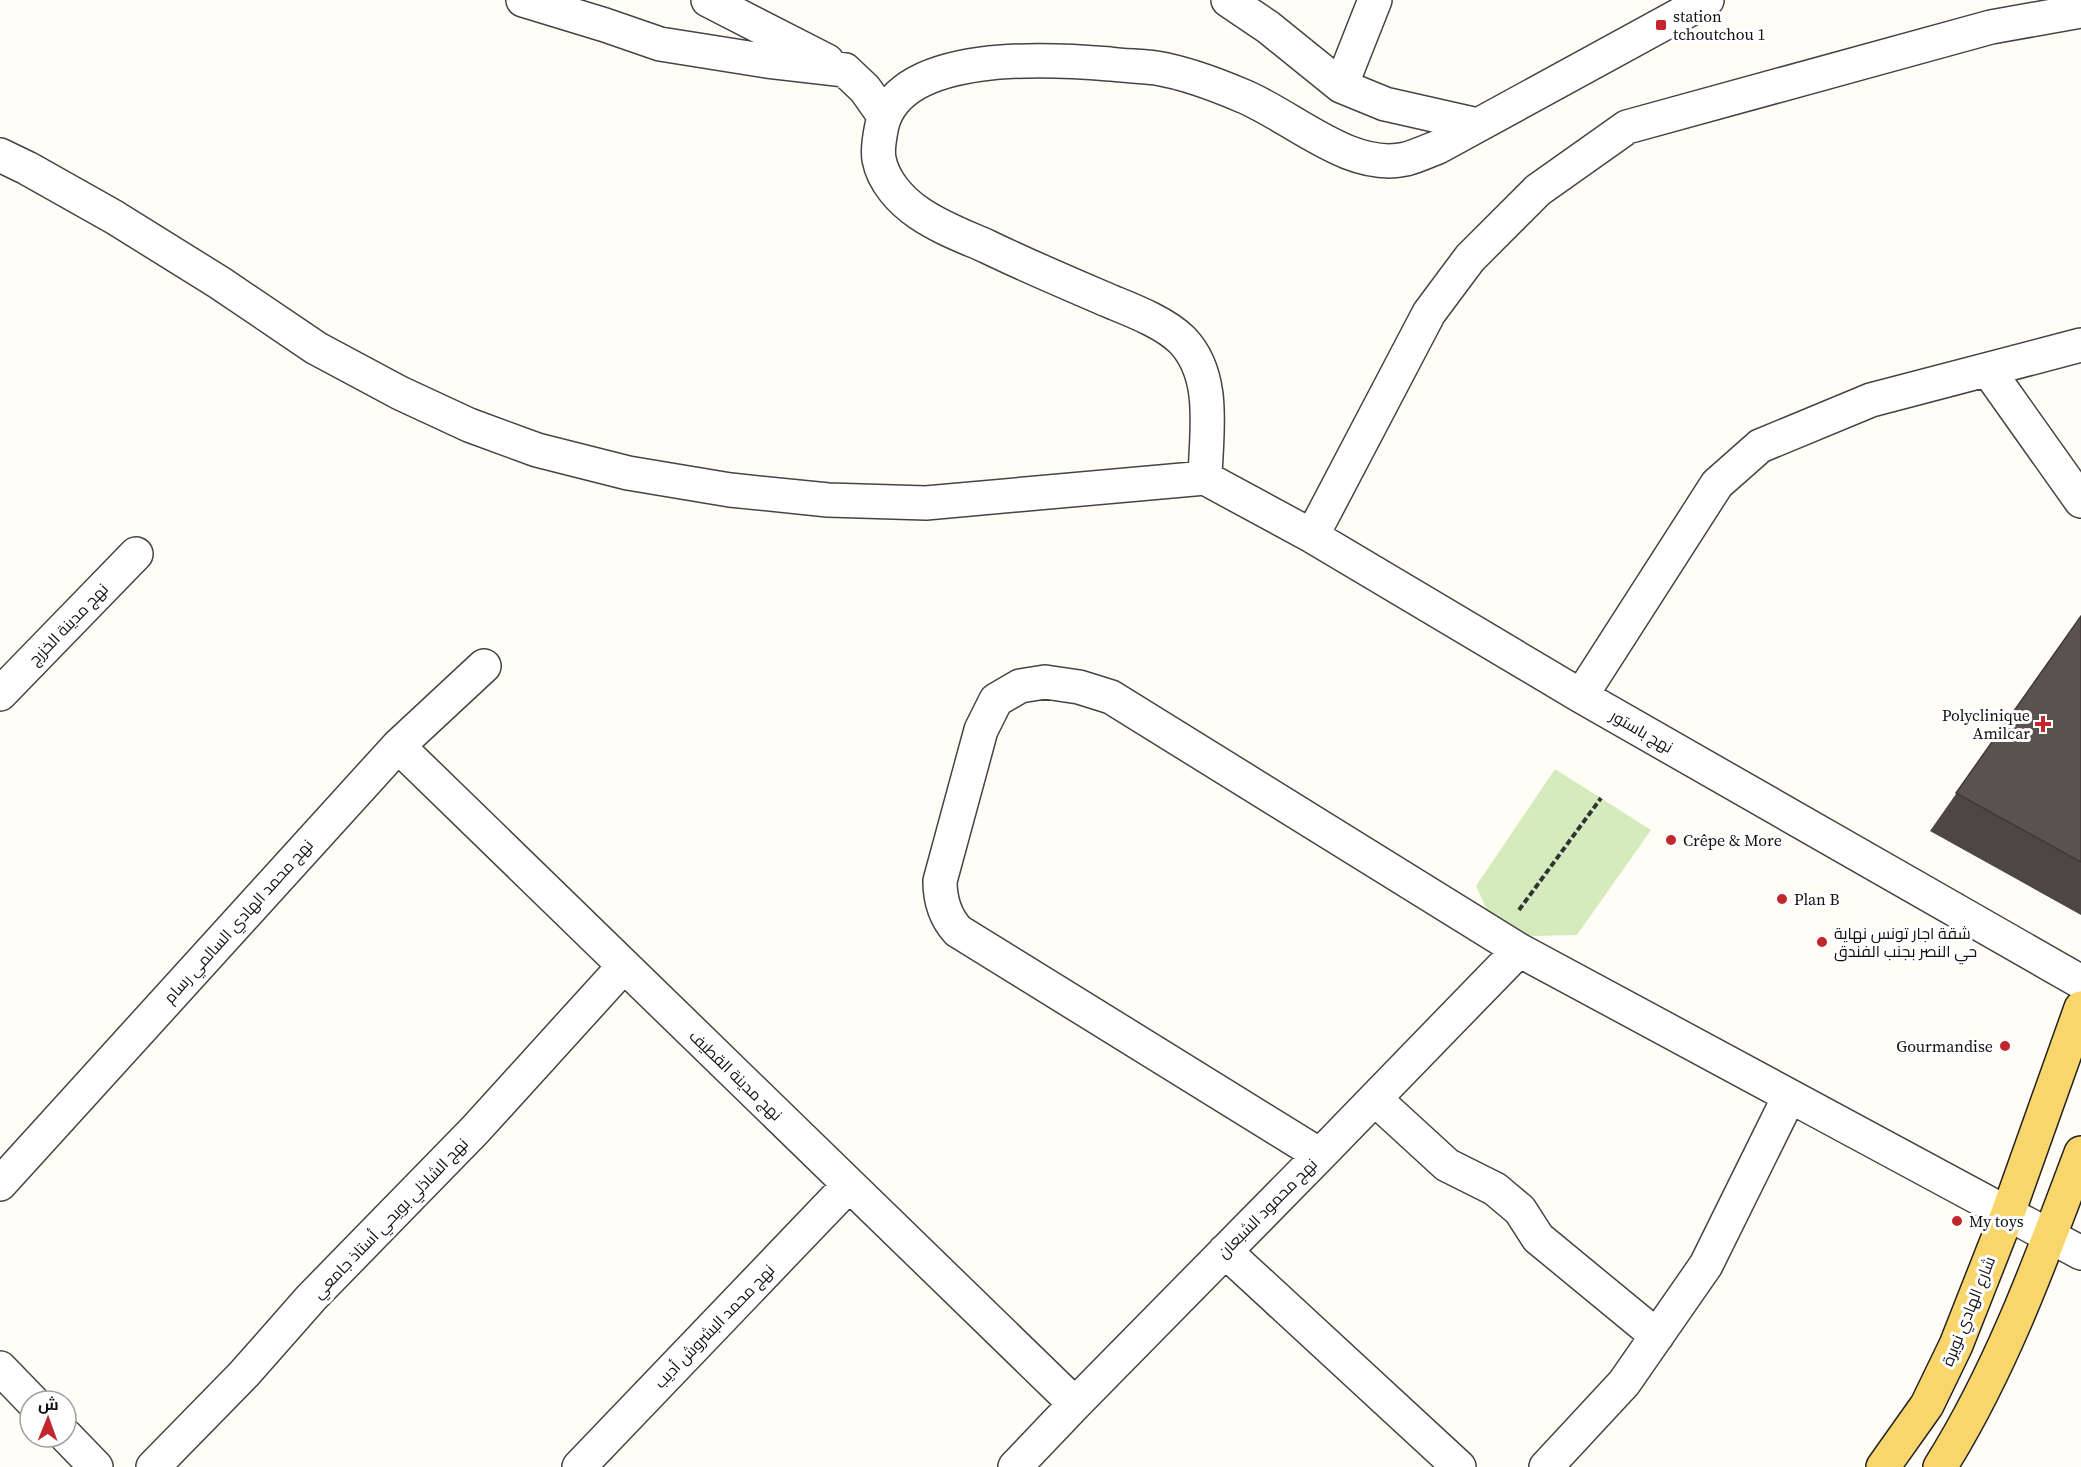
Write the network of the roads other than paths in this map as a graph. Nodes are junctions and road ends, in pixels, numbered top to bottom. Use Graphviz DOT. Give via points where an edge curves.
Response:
graph roads {
  1 [pos="523,0"];
  2 [pos="708,0"];
  3 [pos="1228,0"];
  4 [pos="1375,0"];
  5 [pos="1707,0"];
  6 [pos="2081,11"];
  7 [pos="845,70"];
  8 [pos="1341,86"];
  9 [pos="884,116"];
  10 [pos="1478,125"];
  11 [pos="0,155"];
  12 [pos="2081,345"];
  13 [pos="1988,370"];
  14 [pos="1205,478"];
  15 [pos="2081,501"];
  16 [pos="1312,536"];
  17 [pos="136,554"];
  18 [pos="484,666"];
  19 [pos="0,694"];
  20 [pos="1581,696"];
  21 [pos="398,746"];
  22 [pos="1509,943"];
  23 [pos="624,966"];
  24 [pos="2081,982"];
  25 [pos="2081,1008"];
  26 [pos="1789,1097"];
  27 [pos="1375,1099"];
  28 [pos="2081,1153"];
  29 [pos="1320,1155"];
  30 [pos="0,1184"];
  31 [pos="849,1185"];
  32 [pos="2008,1213"];
  33 [pos="2050,1236"];
  34 [pos="1225,1251"];
  35 [pos="2081,1253"];
  36 [pos="1657,1336"];
  37 [pos="0,1368"];
  38 [pos="20,1389"];
  39 [pos="1074,1404"];
  40 [pos="78,1448"];
  41 [pos="96,1467"];
  42 [pos="153,1467"];
  43 [pos="579,1467"];
  44 [pos="1015,1467"];
  45 [pos="1459,1467"];
  46 [pos="1546,1467"];
  47 [pos="1883,1467"];
  48 [pos="1940,1467"];
  1 -- 7 [label="street" via="660,44"];
  2 -- 7 [label="street"];
  3 -- 8 [label="street"];
  4 -- 8 [label="street"];
  5 -- 10 [label="street"];
  6 -- 16 [label="street" via="1992,27 1627,127 1538,190 1470,258 1429,313"];
  7 -- 9 [label="street"];
  8 -- 10 [label="street" via="1384,104"];
  9 -- 10 [label="street" via="914,84 943,71 1040,59 1156,68 1207,81 1247,97 1346,152 1375,159 1404,159 1438,147"];
  9 -- 14 [label="street" via="879,158 896,194 918,213 1138,313 1182,339 1200,371 1207,398"];
  11 -- 14 [label="street" via="114,217 316,348 400,393 537,450 628,473 828,501 926,503"];
  12 -- 13 [label="street"];
  13 -- 15 [label="street"];
  13 -- 20 [label="street" via="1871,400 1760,446 1717,484"];
  14 -- 16 [label="street, نهج باستور"];
  16 -- 20 [label="street, نهج باستور"];
  17 -- 19 [label="street, نهج مدينة الخزرج"];
  18 -- 21 [label="street, نهج محمد الهادي السالمي رسام"];
  20 -- 24 [label="street, نهج باستور"];
  21 -- 23 [label="street, نهج مدينة القطيف"];
  21 -- 30 [label="street, نهج محمد الهادي السالمي رسام"];
  22 -- 26 [label="street"];
  22 -- 27 [label="street, نهج محمود الشبعان"];
  22 -- 29 [label="street" via="1111,697 1045,682 1020,686 996,699 981,730 940,881 949,921 958,931"];
  23 -- 31 [label="street, نهج مدينة القطيف"];
  23 -- 42 [label="street, نهج الشاذلي بويحي أستاذ جامعي" via="475,1130"];
  25 -- 32 [label="main road, شارع الهادي نويرة"];
  26 -- 32 [label="street"];
  26 -- 36 [label="street" via="1706,1265"];
  27 -- 29 [label="street, نهج محمود الشبعان"];
  27 -- 36 [label="street" via="1447,1165 1495,1189 1520,1210 1539,1238"];
  28 -- 33 [label="main road"];
  29 -- 34 [label="street, نهج محمود الشبعان"];
  31 -- 39 [label="street, نهج مدينة القطيف"];
  31 -- 43 [label="street, نهج محمد البشروش أديب"];
  32 -- 33 [label="street"];
  32 -- 47 [label="main road, شارع الهادي نويرة" via="1956,1345 1927,1405"];
  33 -- 35 [label="street"];
  33 -- 48 [label="main road" via="1995,1365"];
  34 -- 39 [label="street, نهج محمود الشبعان"];
  34 -- 45 [label="street"];
  36 -- 46 [label="street" via="1624,1383"];
  37 -- 38 [label="street"];
  39 -- 44 [label="street, نهج محمود الشبعان"];
  40 -- 41 [label="street"];
}
